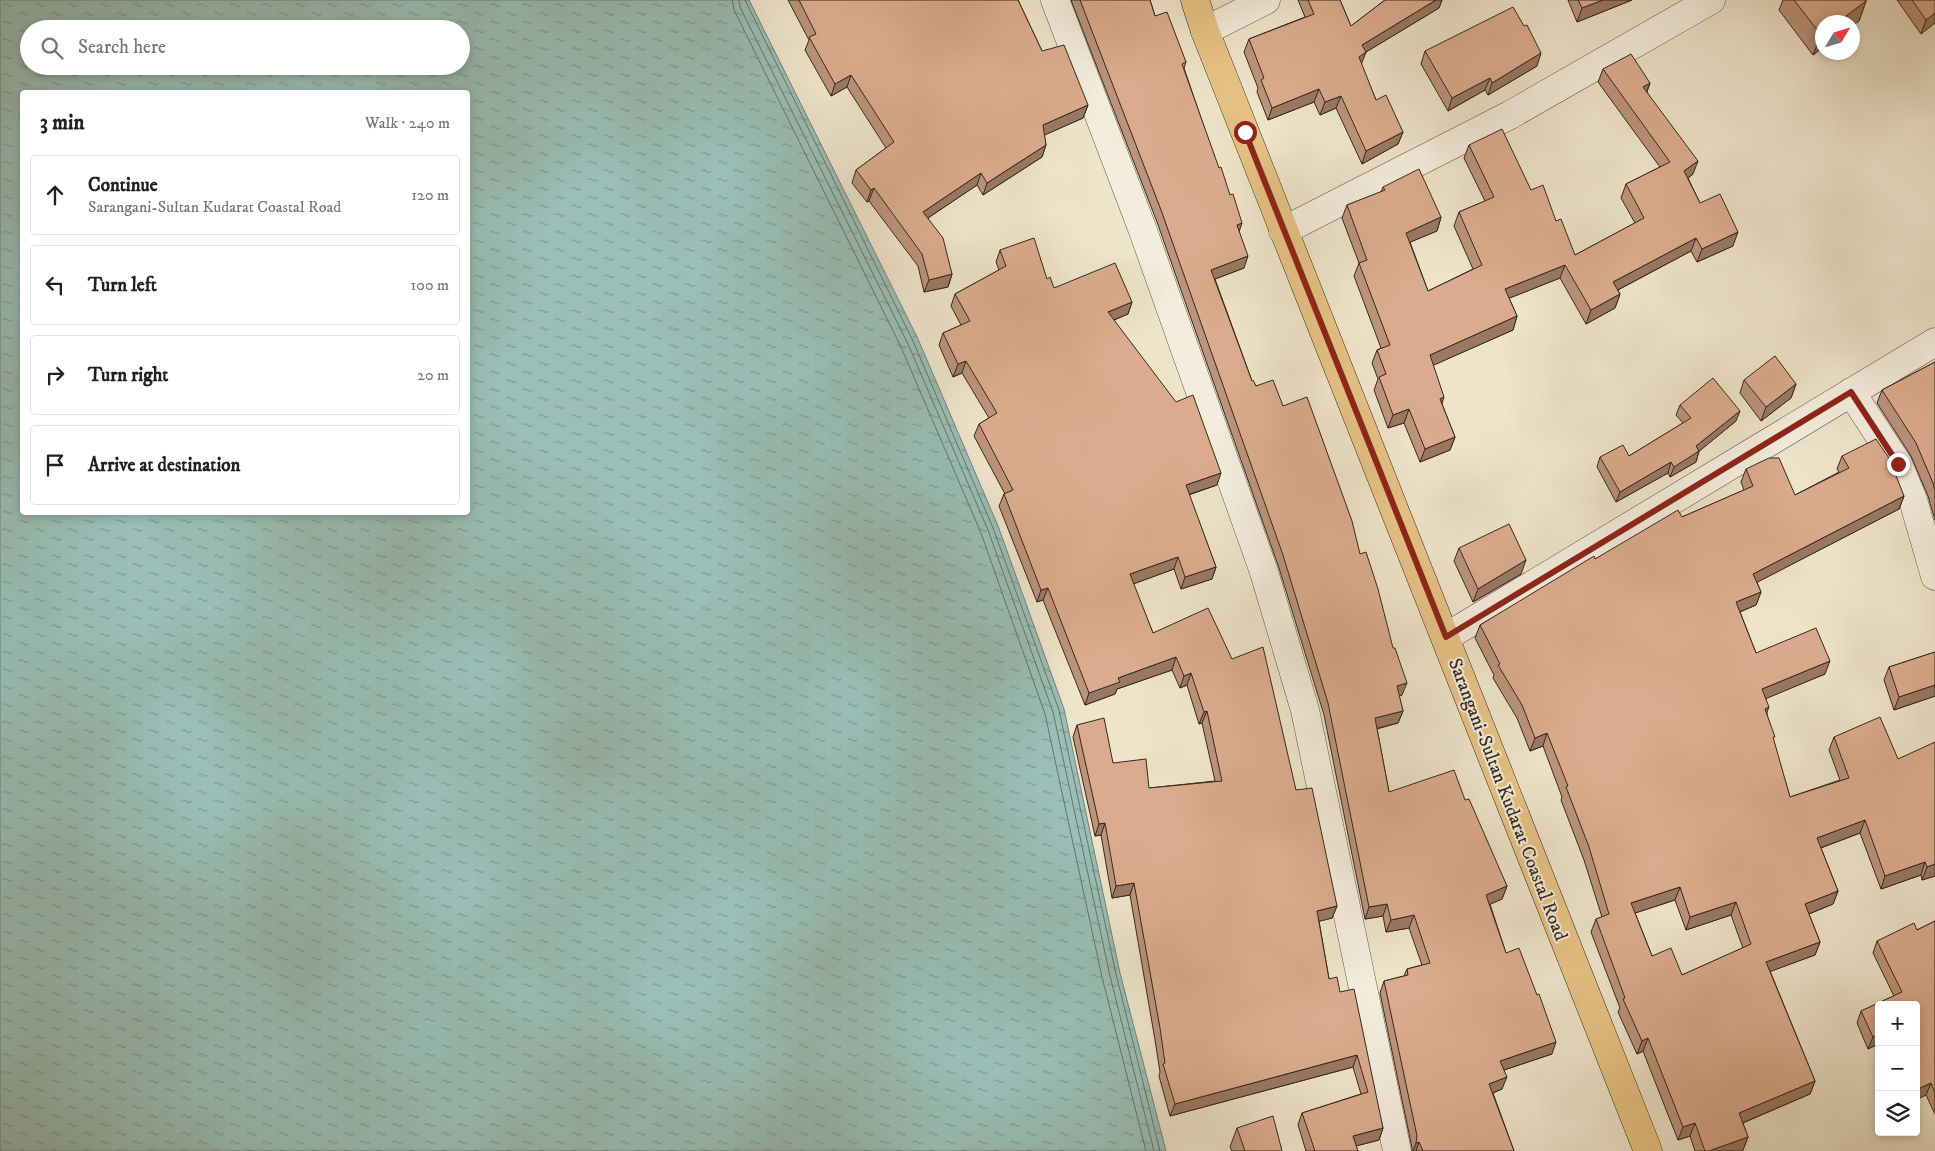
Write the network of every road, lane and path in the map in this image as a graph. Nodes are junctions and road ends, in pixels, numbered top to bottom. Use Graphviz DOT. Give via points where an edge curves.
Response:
graph roads {
  1 [pos="1055,0"];
  2 [pos="1195,0"];
  3 [pos="1266,0"];
  4 [pos="1711,0"];
  5 [pos="1205,31"];
  6 [pos="1283,231"];
  7 [pos="1935,342"];
  8 [pos="1851,392"];
  9 [pos="1935,576"];
  10 [pos="1446,637"];
  11 [pos="1397,1151"];
  12 [pos="1648,1151"];
  1 -- 11 [label="street" via="1142,228 1261,563 1305,710"];
  2 -- 5 [label="main road, Sarangani-Sultan Kudarat Coastal Road"];
  3 -- 5 [label="street"];
  4 -- 6 [label="street" via="1510,115"];
  5 -- 6 [label="main road, Sarangani-Sultan Kudarat Coastal Road"];
  6 -- 10 [label="main road, Sarangani-Sultan Kudarat Coastal Road"];
  7 -- 8 [label="street"];
  8 -- 9 [label="street" via="1898,464 1913,500"];
  8 -- 10 [label="street"];
  10 -- 12 [label="main road, Sarangani-Sultan Kudarat Coastal Road"];
}
